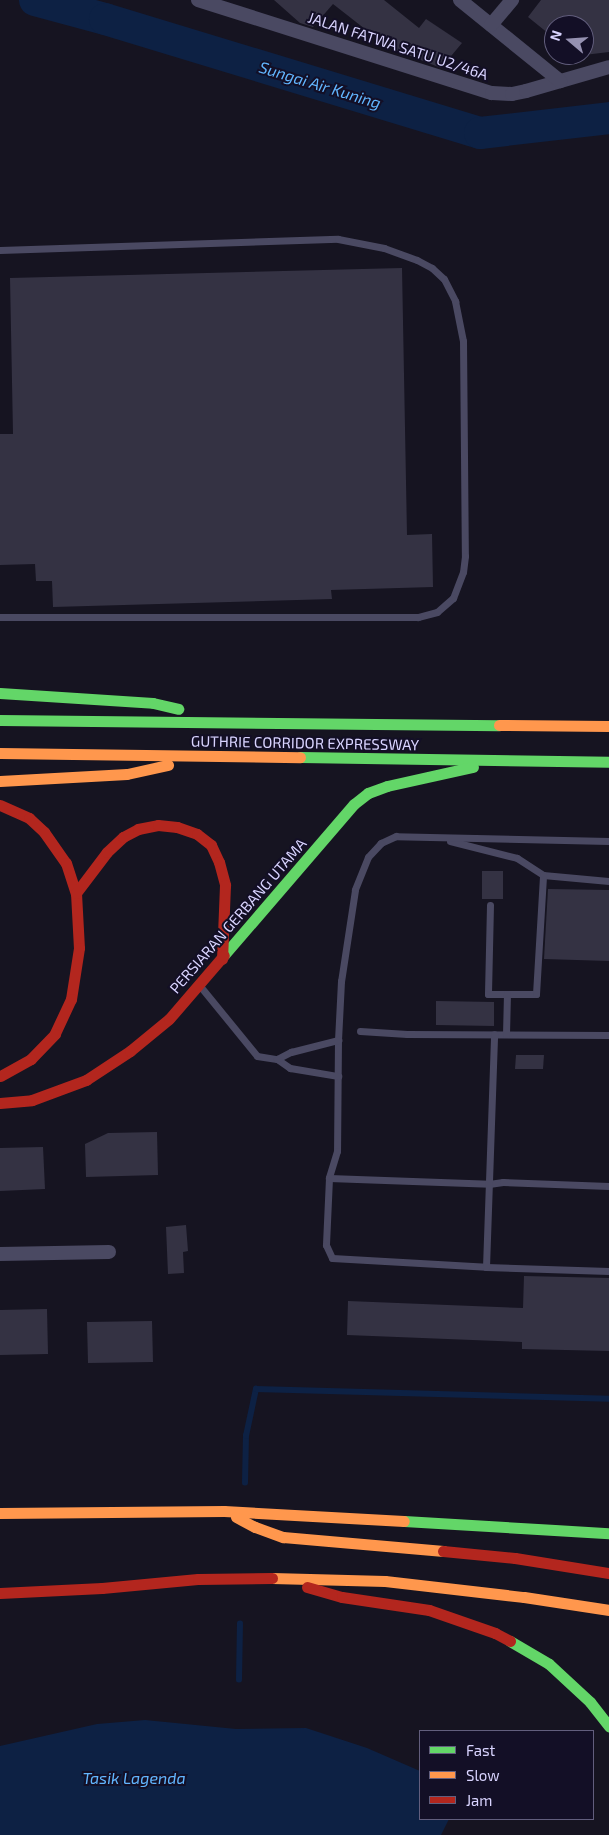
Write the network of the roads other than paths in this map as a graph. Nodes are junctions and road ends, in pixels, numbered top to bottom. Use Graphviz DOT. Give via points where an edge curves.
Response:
graph roads {
  1 [pos="198,0"];
  2 [pos="460,0"];
  3 [pos="512,0"];
  4 [pos="491,25"];
  5 [pos="609,67"];
  6 [pos="560,81"];
  7 [pos="0,250"];
  8 [pos="0,617"];
  9 [pos="0,693"];
  10 [pos="0,720"];
  11 [pos="204,721"];
  12 [pos="609,726"];
  13 [pos="0,753"];
  14 [pos="186,756"];
  15 [pos="502,761"];
  16 [pos="609,762"];
  17 [pos="0,781"];
  18 [pos="0,805"];
  19 [pos="435,838"];
  20 [pos="609,840"];
  21 [pos="543,875"];
  22 [pos="609,881"];
  23 [pos="76,893"];
  24 [pos="490,905"];
  25 [pos="222,959"];
  26 [pos="199,985"];
  27 [pos="507,994"];
  28 [pos="360,1031"];
  29 [pos="494,1034"];
  30 [pos="506,1034"];
  31 [pos="609,1035"];
  32 [pos="338,1040"];
  33 [pos="277,1059"];
  34 [pos="0,1076"];
  35 [pos="338,1076"];
  36 [pos="0,1103"];
  37 [pos="329,1178"];
  38 [pos="489,1184"];
  39 [pos="609,1186"];
  40 [pos="109,1252"];
  41 [pos="0,1254"];
  42 [pos="486,1268"];
  43 [pos="609,1271"];
  44 [pos="224,1511"];
  45 [pos="0,1513"];
  46 [pos="609,1533"];
  47 [pos="609,1573"];
  48 [pos="291,1578"];
  49 [pos="0,1593"];
  50 [pos="609,1610"];
  51 [pos="609,1726"];
  1 -- 6 [label="street, JALAN FATWA SATU U2/46A" via="492,94 512,94"];
  2 -- 4 [label="street"];
  3 -- 4 [label="street"];
  4 -- 6 [label="street"];
  5 -- 6 [label="street, JALAN FATWA SATU U2/46A"];
  7 -- 8 [label="lane" via="338,239 384,248 432,268 444,279 455,301 463,341 465,556 453,598 437,612 418,617"];
  9 -- 11 [label="main road" via="153,703"];
  10 -- 11 [label="main road, GUTHRIE CORRIDOR EXPRESSWAY"];
  11 -- 12 [label="main road, GUTHRIE CORRIDOR EXPRESSWAY"];
  13 -- 14 [label="main road, GUTHRIE CORRIDOR EXPRESSWAY"];
  14 -- 15 [label="main road, GUTHRIE CORRIDOR EXPRESSWAY"];
  14 -- 17 [label="main road" via="162,768 128,774"];
  15 -- 16 [label="main road, GUTHRIE CORRIDOR EXPRESSWAY"];
  15 -- 25 [label="main road, PERSIARAN GERBANG UTAMA" via="386,786 368,794 354,804"];
  18 -- 23 [label="main road" via="29,818 44,832 66,863"];
  19 -- 20 [label="lane"];
  19 -- 21 [label="lane" via="517,858"];
  19 -- 32 [label="lane" via="396,836 381,843 368,857 355,890 341,981"];
  21 -- 22 [label="lane"];
  21 -- 27 [label="lane" via="536,994"];
  23 -- 25 [label="main road" via="107,852 123,837 158,825 197,834 211,846 225,885"];
  23 -- 34 [label="main road" via="79,948 64,1019 55,1034 31,1059"];
  24 -- 27 [label="lane" via="488,994"];
  25 -- 26 [label="main road, PERSIARAN GERBANG UTAMA"];
  26 -- 33 [label="lane" via="257,1056"];
  26 -- 36 [label="main road, PERSIARAN GERBANG UTAMA" via="169,1019 130,1051 86,1080 32,1100"];
  27 -- 30 [label="lane"];
  28 -- 29 [label="lane"];
  29 -- 30 [label="lane"];
  29 -- 38 [label="lane"];
  30 -- 31 [label="lane"];
  32 -- 33 [label="lane" via="291,1052"];
  32 -- 35 [label="lane"];
  33 -- 35 [label="lane" via="290,1068"];
  35 -- 37 [label="lane" via="337,1151"];
  37 -- 38 [label="lane"];
  37 -- 42 [label="lane" via="326,1245 332,1258"];
  38 -- 39 [label="lane"];
  38 -- 42 [label="lane"];
  40 -- 41 [label="street"];
  42 -- 43 [label="lane"];
  44 -- 45 [label="main road"];
  44 -- 46 [label="main road"];
  44 -- 47 [label="main road" via="283,1537 515,1558"];
  48 -- 49 [label="main road" via="198,1579"];
  48 -- 50 [label="main road" via="385,1581"];
  48 -- 51 [label="main road" via="312,1590 342,1598 430,1610 495,1633 549,1664 590,1702"];
}
